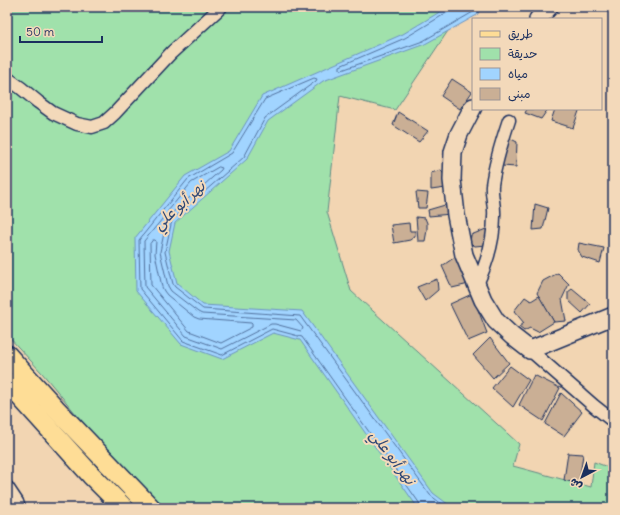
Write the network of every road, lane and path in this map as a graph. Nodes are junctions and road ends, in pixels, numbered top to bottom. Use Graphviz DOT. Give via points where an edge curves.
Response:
graph roads {
  1 [pos="221,7"];
  2 [pos="549,7"];
  3 [pos="539,18"];
  4 [pos="7,78"];
  5 [pos="472,109"];
  6 [pos="509,120"];
  7 [pos="477,284"];
  8 [pos="613,316"];
  9 [pos="530,350"];
  10 [pos="7,355"];
  11 [pos="15,381"];
  12 [pos="613,421"];
  13 [pos="7,487"];
  14 [pos="19,508"];
  15 [pos="124,508"];
  16 [pos="151,508"];
  1 -- 4 [label="street" via="171,53 104,123 92,127 77,124 54,113"];
  2 -- 3 [label="street"];
  5 -- 7 [label="street" via="453,152 452,180 464,255"];
  6 -- 7 [label="street" via="499,150 492,187 493,237"];
  7 -- 9 [label="street" via="496,321"];
  8 -- 9 [label="street"];
  9 -- 12 [label="street"];
  10 -- 11 [label="main road"];
  11 -- 15 [label="main road" via="91,475"];
  11 -- 16 [label="main road" via="55,408"];
  13 -- 14 [label="street"];
}
